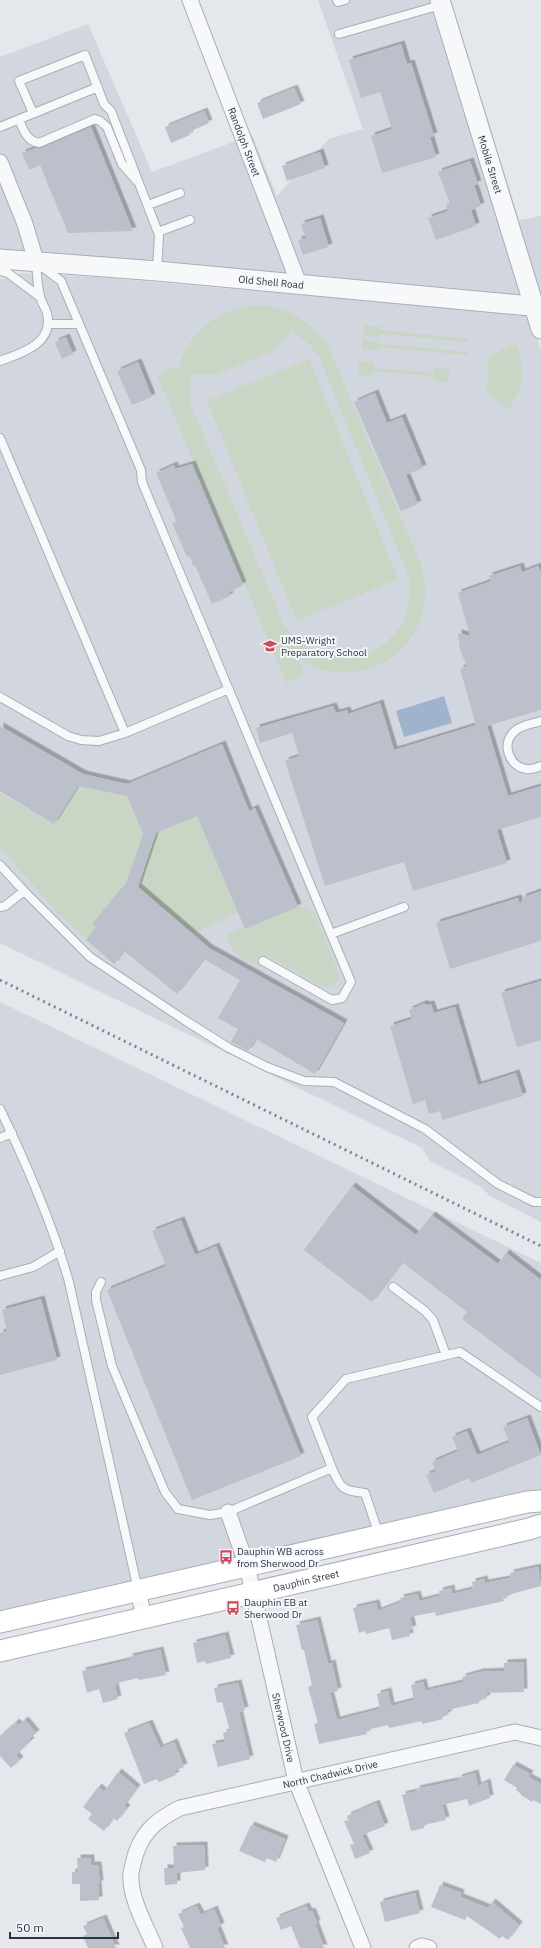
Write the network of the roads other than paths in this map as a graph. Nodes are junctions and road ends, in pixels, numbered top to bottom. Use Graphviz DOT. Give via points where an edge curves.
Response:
graph roads {
  1 [pos="190,0"];
  2 [pos="440,2"];
  3 [pos="339,34"];
  4 [pos="98,87"];
  5 [pos="33,113"];
  6 [pos="19,119"];
  7 [pos="0,127"];
  8 [pos="0,162"];
  9 [pos="137,181"];
  10 [pos="180,193"];
  11 [pos="148,205"];
  12 [pos="190,220"];
  13 [pos="158,232"];
  14 [pos="0,259"];
  15 [pos="36,262"];
  16 [pos="0,271"];
  17 [pos="157,271"];
  18 [pos="299,284"];
  19 [pos="40,297"];
  20 [pos="538,307"];
  21 [pos="48,324"];
  22 [pos="79,324"];
  23 [pos="541,329"];
  24 [pos="0,362"];
  25 [pos="0,438"];
  26 [pos="229,689"];
  27 [pos="0,697"];
  28 [pos="541,721"];
  29 [pos="125,733"];
  30 [pos="541,766"];
  31 [pos="0,865"];
  32 [pos="24,891"];
  33 [pos="0,907"];
  34 [pos="404,907"];
  35 [pos="331,934"];
  36 [pos="263,961"];
  37 [pos="0,1109"];
  38 [pos="12,1133"];
  39 [pos="0,1138"];
  40 [pos="541,1202"];
  41 [pos="60,1251"];
  42 [pos="0,1276"];
  43 [pos="100,1282"];
  44 [pos="393,1287"];
  45 [pos="446,1356"];
  46 [pos="541,1407"];
  47 [pos="332,1468"];
  48 [pos="541,1501"];
  49 [pos="228,1512"];
  50 [pos="541,1524"];
  51 [pos="379,1535"];
  52 [pos="247,1566"];
  53 [pos="138,1590"];
  54 [pos="253,1592"];
  55 [pos="144,1618"];
  56 [pos="0,1622"];
  57 [pos="0,1651"];
  58 [pos="541,1738"];
  59 [pos="296,1781"];
  60 [pos="155,1948"];
  61 [pos="363,1948"];
  62 [pos="417,1948"];
  63 [pos="429,1948"];
  1 -- 18 [label="street, Randolph Street"];
  2 -- 3 [label="lane"];
  2 -- 20 [label="street, Mobile Street"];
  4 -- 5 [label="lane"];
  4 -- 5 [label="lane" via="85,55 19,81"];
  4 -- 9 [label="lane" via="104,104 111,111"];
  5 -- 6 [label="lane"];
  6 -- 7 [label="lane"];
  6 -- 9 [label="lane" via="30,139 40,143 95,120 100,121 107,127 122,164"];
  8 -- 15 [label="street" via="25,224"];
  9 -- 11 [label="lane"];
  10 -- 11 [label="lane"];
  11 -- 13 [label="lane"];
  12 -- 13 [label="lane"];
  13 -- 17 [label="lane"];
  14 -- 15 [label="street, Old Shell Road"];
  15 -- 17 [label="street, Old Shell Road"];
  15 -- 19 [label="lane"];
  15 -- 22 [label="lane" via="61,281"];
  16 -- 19 [label="lane" via="8,273"];
  17 -- 18 [label="street, Old Shell Road"];
  18 -- 20 [label="street, Old Shell Road"];
  19 -- 21 [label="lane" via="47,313"];
  20 -- 23 [label="street, Mobile Street"];
  21 -- 22 [label="lane"];
  21 -- 24 [label="lane" via="42,340 35,346"];
  22 -- 26 [label="lane" via="142,470 142,482"];
  25 -- 29 [label="lane"];
  26 -- 29 [label="lane"];
  26 -- 35 [label="lane"];
  27 -- 29 [label="lane" via="68,736 81,740 99,742"];
  28 -- 30 [label="lane" via="514,731 507,747 509,756 516,765 528,769"];
  31 -- 32 [label="lane"];
  32 -- 33 [label="lane"];
  32 -- 40 [label="lane" via="90,957 229,1048 267,1067 304,1081 334,1082 425,1129 498,1184 534,1202"];
  34 -- 35 [label="lane"];
  35 -- 36 [label="lane" via="351,982 342,998 332,1000"];
  37 -- 38 [label="lane"];
  38 -- 39 [label="lane"];
  38 -- 41 [label="lane"];
  41 -- 42 [label="lane" via="33,1267"];
  41 -- 53 [label="lane"];
  43 -- 49 [label="lane" via="96,1300 112,1366 165,1492 178,1509 210,1515"];
  44 -- 45 [label="lane" via="433,1320"];
  45 -- 46 [label="lane" via="460,1352"];
  45 -- 47 [label="lane" via="346,1379 312,1417"];
  47 -- 49 [label="lane"];
  47 -- 51 [label="lane" via="339,1485 349,1492 365,1493"];
  48 -- 51 [label="main road"];
  49 -- 52 [label="street, Sherwood Drive"];
  50 -- 54 [label="main road, Dauphin Street" via="529,1529"];
  51 -- 52 [label="main road"];
  52 -- 53 [label="main road"];
  52 -- 54 [label="street, Sherwood Drive"];
  53 -- 55 [label="street"];
  53 -- 56 [label="main road"];
  54 -- 55 [label="main road, Dauphin Street"];
  54 -- 59 [label="street, Sherwood Drive"];
  55 -- 57 [label="main road, Dauphin Street"];
  58 -- 59 [label="street, North Chadwick Drive" via="515,1732"];
  59 -- 60 [label="street, North Chadwick Drive" via="180,1808 161,1817 149,1829 136,1849 130,1879 134,1898"];
  59 -- 61 [label="street, Sherwood Drive"];
  62 -- 63 [label="street"];
}
